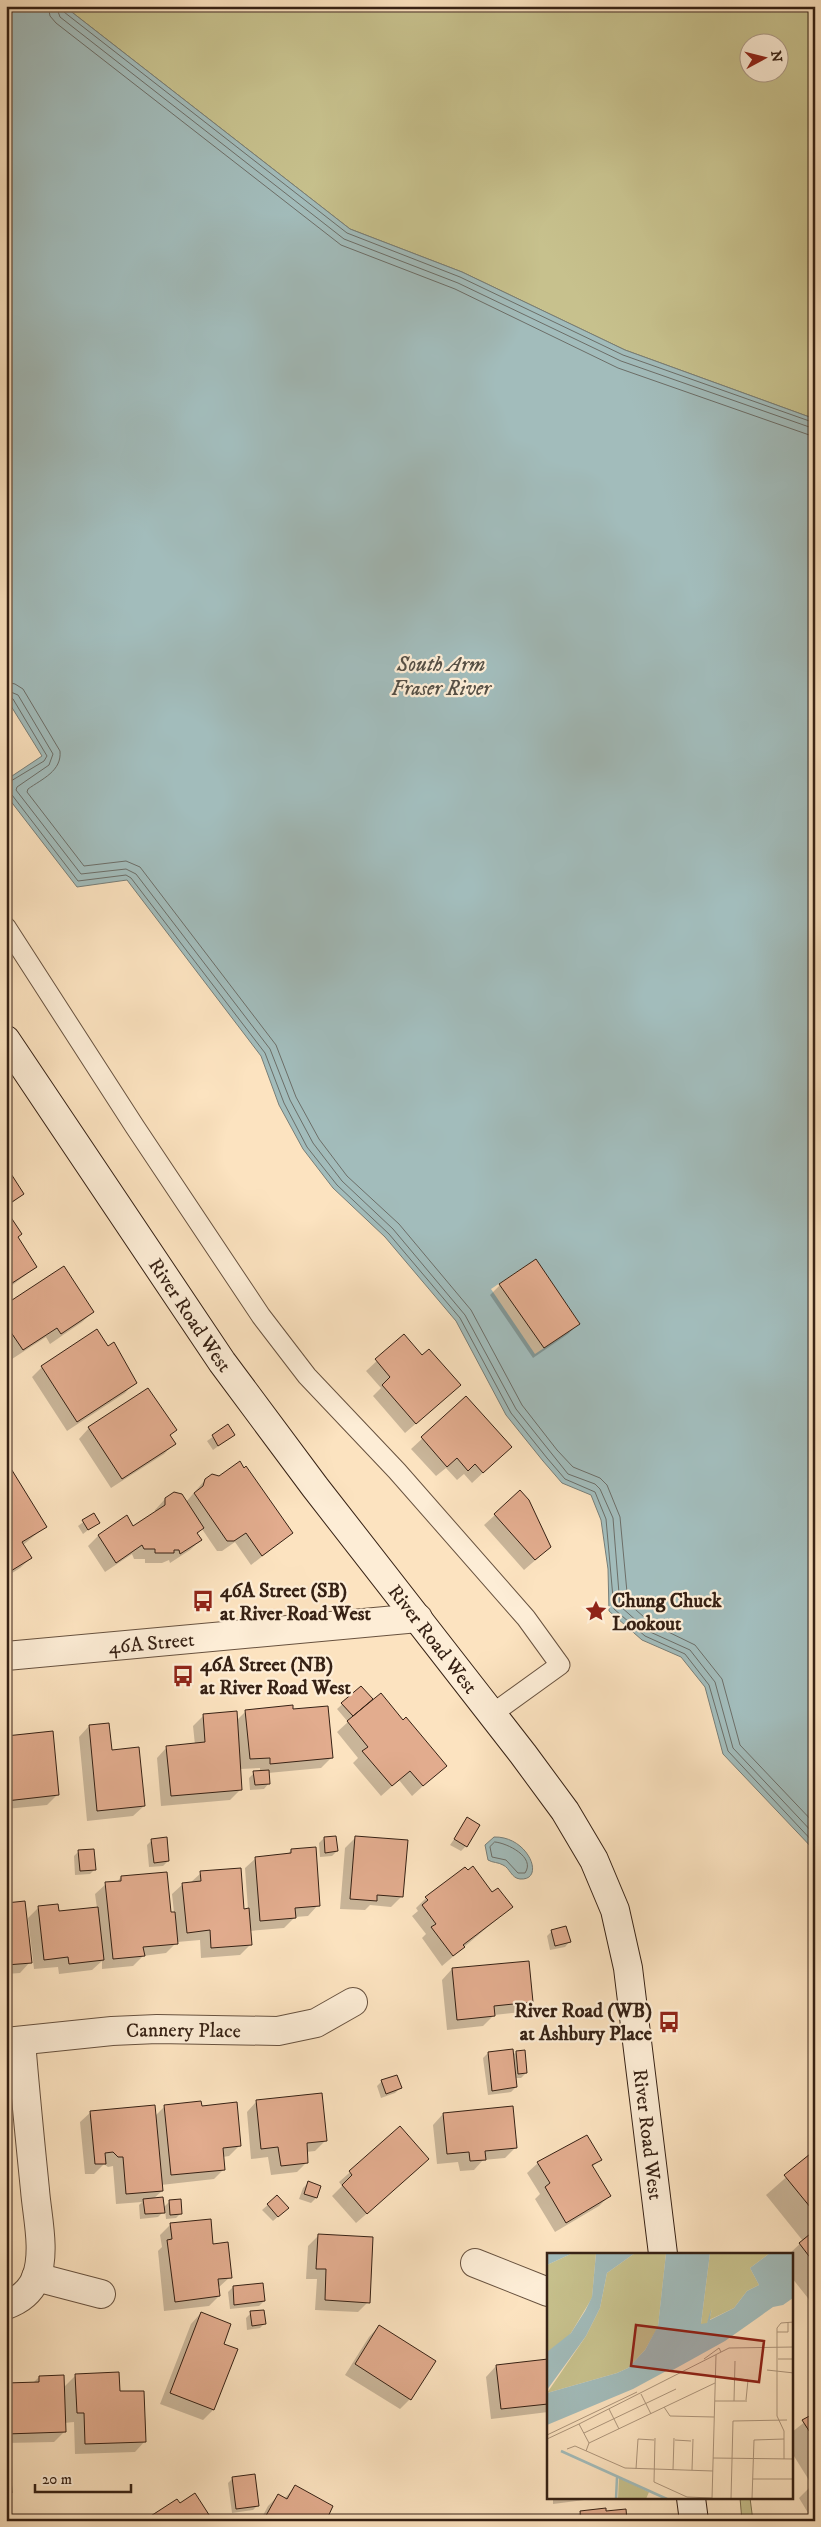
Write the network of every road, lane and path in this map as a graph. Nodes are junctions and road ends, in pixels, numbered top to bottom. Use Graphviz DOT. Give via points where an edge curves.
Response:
graph roads {
  1 [pos="6,927"];
  2 [pos="6,1040"];
  3 [pos="418,1618"];
  4 [pos="6,1656"];
  5 [pos="492,1714"];
  6 [pos="353,2002"];
  7 [pos="14,2042"];
  8 [pos="663,2253"];
  9 [pos="475,2263"];
  10 [pos="36,2277"];
  11 [pos="547,2292"];
  12 [pos="101,2294"];
  13 [pos="6,2305"];
  14 [pos="691,2500"];
  15 [pos="694,2521"];
  1 -- 5 [label="lane" via="261,1316 307,1376 397,1471 526,1618 560,1664"];
  2 -- 3 [label="main road, River Road West" via="222,1362"];
  3 -- 4 [label="main road, 46A Street"];
  3 -- 5 [label="main road, River Road West"];
  5 -- 8 [label="main road, River Road West" via="579,1832 615,1910 623,1939 637,2030"];
  6 -- 7 [label="main road, Cannery Place" via="316,2023 278,2031 157,2028"];
  7 -- 10 [label="main road" via="39,2233"];
  9 -- 11 [label="main road"];
  10 -- 12 [label="main road"];
  10 -- 13 [label="main road" via="20,2299"];
  14 -- 15 [label="main road"];
}
